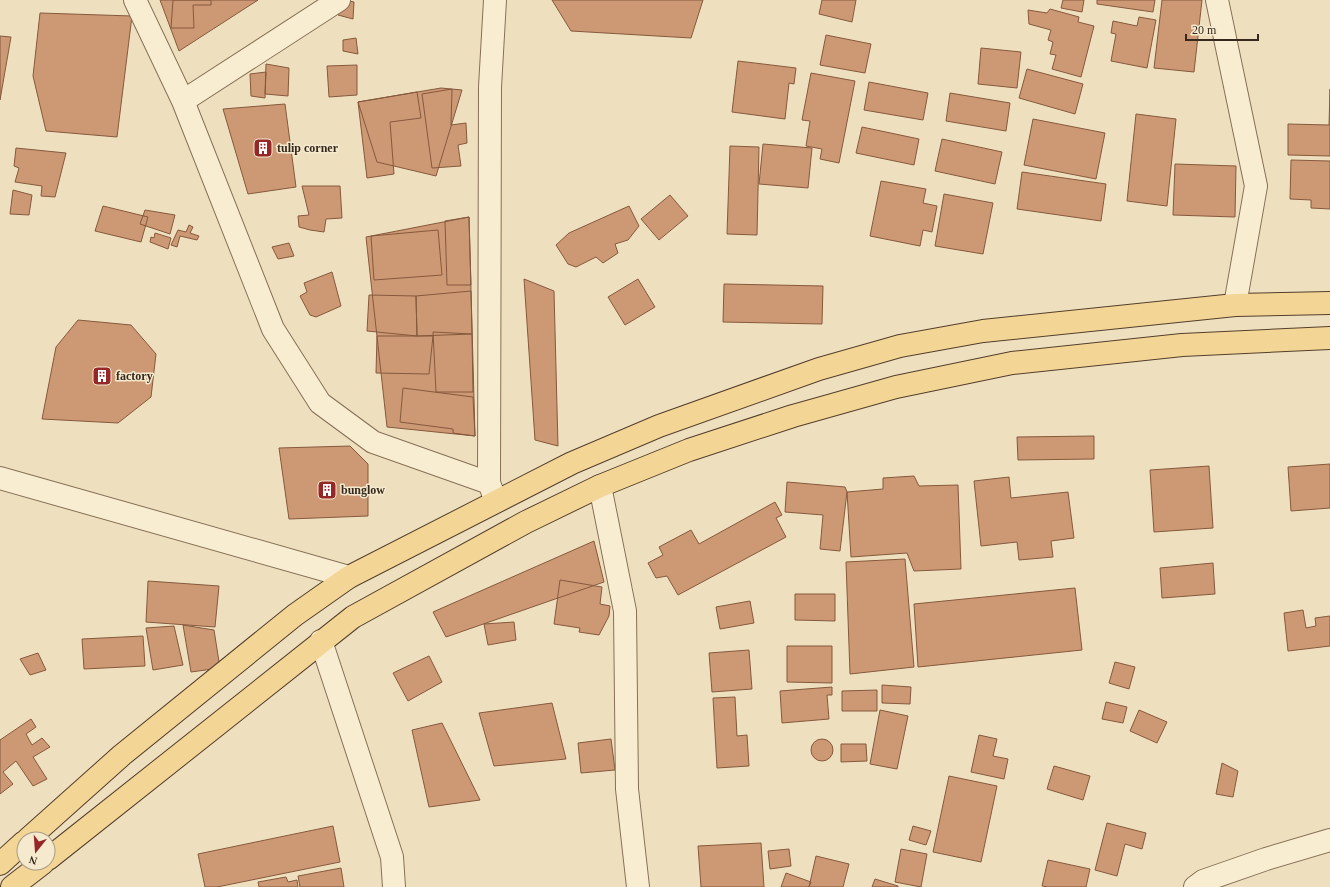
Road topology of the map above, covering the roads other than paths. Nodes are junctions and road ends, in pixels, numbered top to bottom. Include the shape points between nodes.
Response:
1 (135, 0) edge
2 (339, 0) edge
3 (495, 0) edge
4 (1217, 0) edge
5 (183, 101) junction
6 (1330, 304) edge
7 (1235, 305) junction
8 (1330, 338) edge
9 (0, 478) edge
10 (600, 486) junction
11 (493, 492) junction
12 (349, 577) junction
13 (322, 641) junction
14 (37, 831) edge
15 (1330, 840) edge
16 (16, 849) edge
17 (56, 853) edge
18 (0, 864) edge
19 (32, 871) edge
20 (12, 887) edge
21 (394, 887) edge
22 (638, 887) edge
23 (1195, 887) edge

1 - 5 street
2 - 5 street
3 - 11 street via 490,87
4 - 7 street via 1256,186
5 - 11 street via 273,329 320,403 373,442
6 - 7 main road
7 - 11 main road via 983,331 900,346 819,369 659,426
8 - 10 main road via 1182,345 1012,363 896,388 793,416 689,450
9 - 12 street
10 - 13 main road via 526,522 353,617
10 - 22 street via 625,611 627,789
11 - 12 main road
12 - 14 main road via 295,615 122,755
13 - 17 main road
13 - 21 street via 392,857
15 - 23 street via 1210,878
16 - 18 main road
19 - 20 main road

